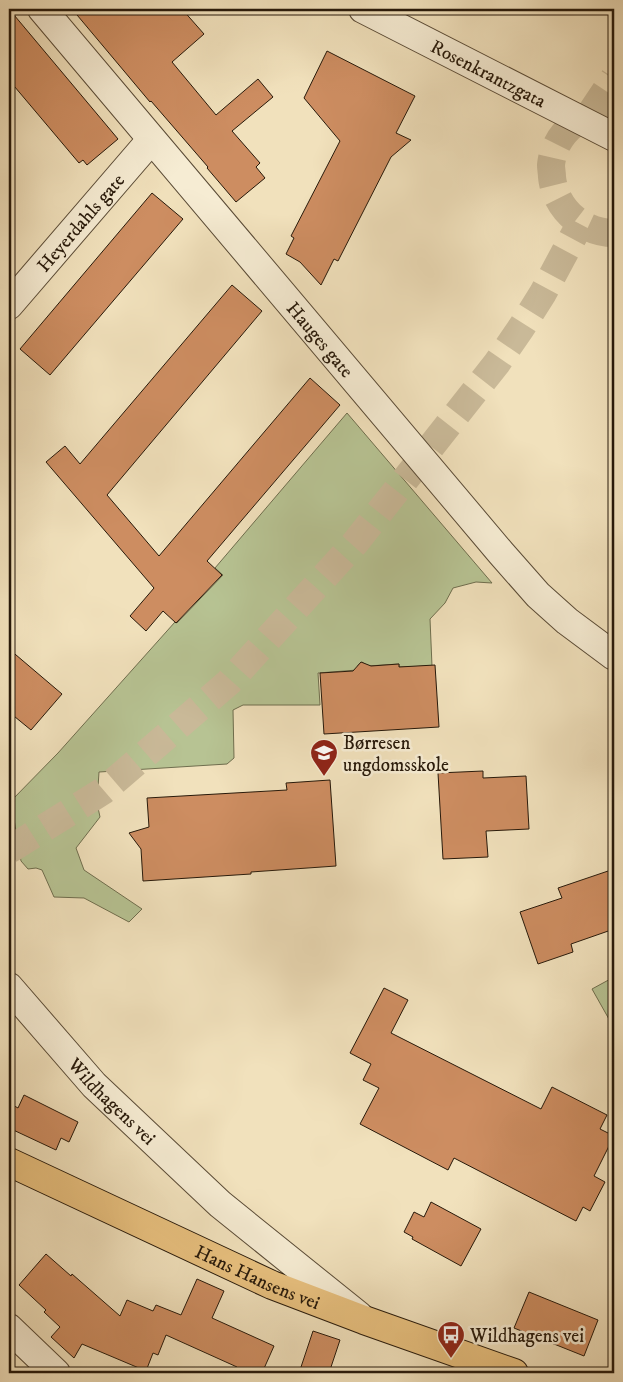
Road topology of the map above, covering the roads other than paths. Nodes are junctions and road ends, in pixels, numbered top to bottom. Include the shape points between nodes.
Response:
1 (42, 9) edge
2 (363, 9) edge
3 (614, 137) edge
4 (151, 140) junction
5 (9, 305) edge
6 (614, 656) edge
7 (9, 987) edge
8 (9, 1162) edge
9 (364, 1320) junction
10 (9, 1328) edge
11 (48, 1371) edge
12 (514, 1373) edge

1 - 4 street, Hauges gate
2 - 3 street, Rosenkrantzgata
4 - 5 street, Heyerdahls gate
4 - 6 street, Hauges gate via 538,595
7 - 9 street, Wildhagens vei via 94,1085 220,1204
8 - 9 main road, Hans Hansens vei via 272,1285
9 - 12 main road, Hans Hansens vei
10 - 11 street

